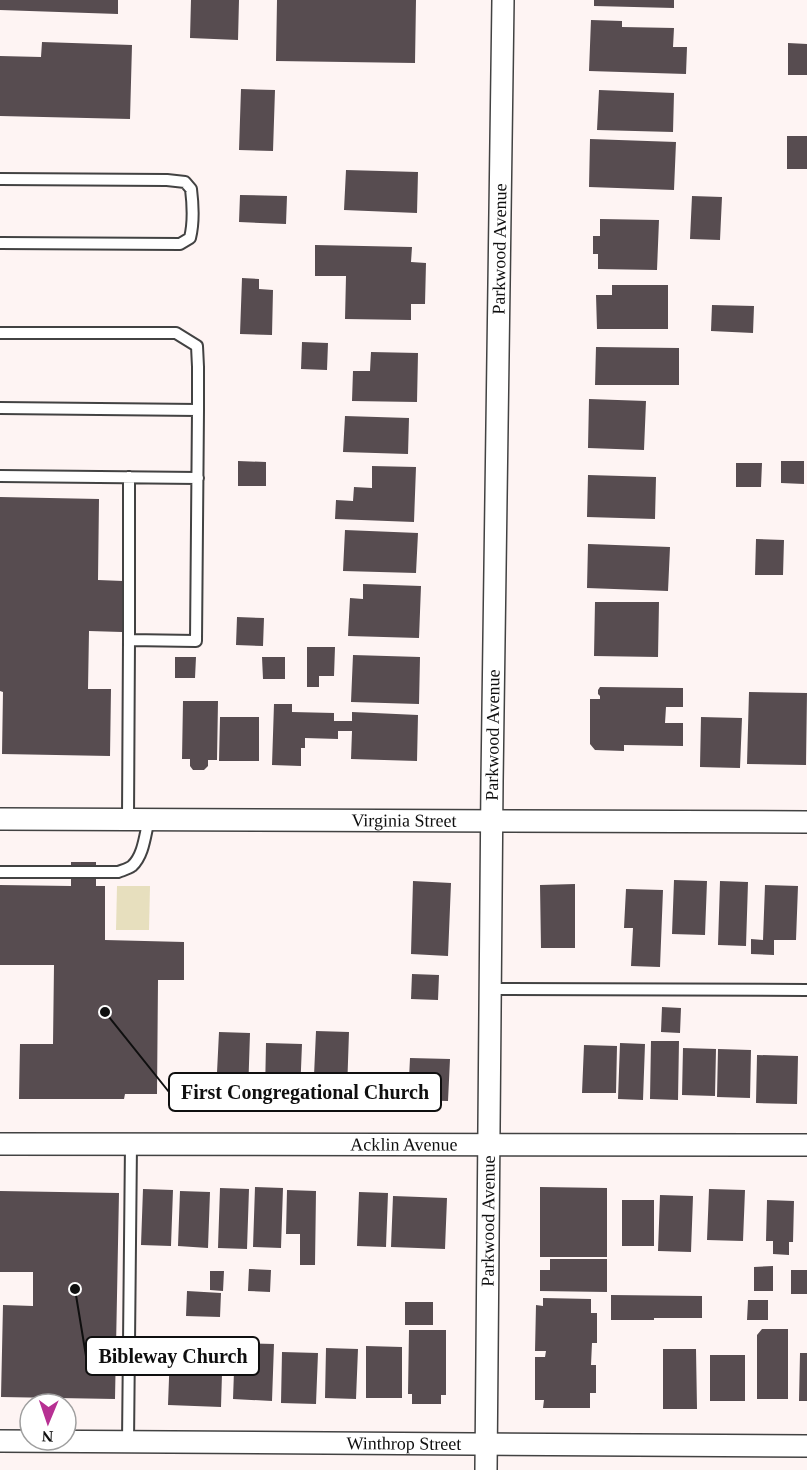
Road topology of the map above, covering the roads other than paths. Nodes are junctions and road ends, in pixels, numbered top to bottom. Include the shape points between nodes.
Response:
1 (503, 0) edge
2 (0, 179) edge
3 (0, 243) edge
4 (0, 333) edge
5 (0, 408) edge
6 (198, 410) junction
7 (0, 476) edge
8 (129, 477) junction
9 (198, 478) junction
10 (129, 640) junction
11 (0, 819) edge
12 (138, 819) junction
13 (492, 821) junction
14 (807, 822) edge
15 (0, 872) edge
16 (491, 989) junction
17 (807, 990) edge
18 (0, 1144) edge
19 (131, 1144) junction
20 (489, 1144) junction
21 (807, 1145) edge
22 (0, 1441) edge
23 (128, 1442) junction
24 (486, 1444) junction
25 (807, 1446) edge
26 (486, 1470) edge

1 - 13 street, Parkwood Avenue
2 - 3 lane via 185,182 191,189 193,204 190,238 180,244
4 - 6 lane via 176,333 197,346
5 - 6 lane
6 - 9 lane
7 - 8 lane
8 - 9 lane
8 - 10 lane
9 - 10 lane via 196,641
10 - 12 lane
11 - 12 street, Virginia Street
12 - 13 street, Virginia Street
12 - 15 lane via 142,848 129,868 118,872
13 - 14 street, Virginia Street
13 - 16 street, Parkwood Avenue
16 - 17 lane
16 - 20 street, Parkwood Avenue
18 - 19 street, Acklin Avenue
19 - 20 street, Acklin Avenue
19 - 23 lane
20 - 21 street, Acklin Avenue
20 - 24 street, Parkwood Avenue
22 - 23 street, Winthrop Street
23 - 24 street, Winthrop Street
24 - 25 street, Winthrop Street
24 - 26 street, Parkwood Avenue

